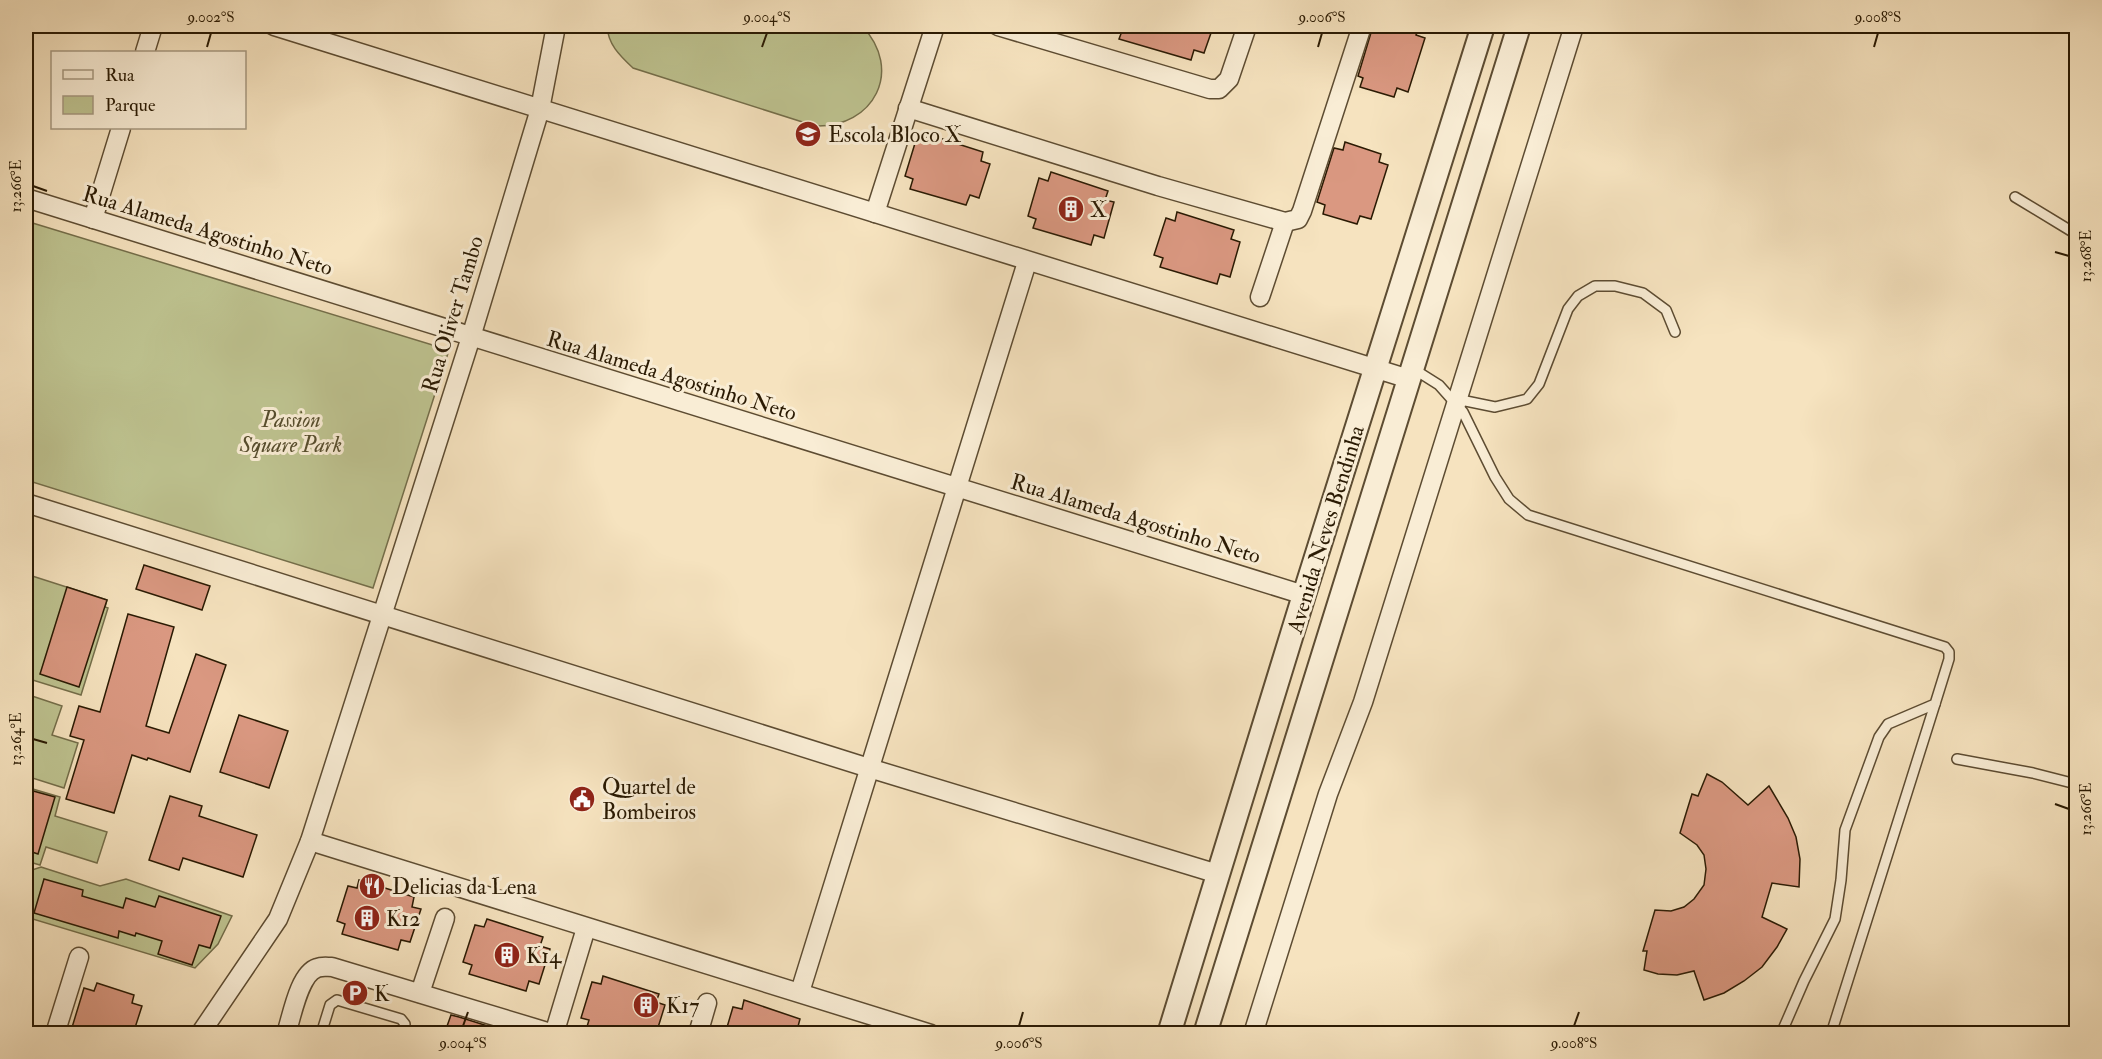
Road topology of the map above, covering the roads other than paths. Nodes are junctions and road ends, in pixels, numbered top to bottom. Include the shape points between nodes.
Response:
1 (153, 26) edge
2 (274, 26) edge
3 (556, 26) edge
4 (935, 26) edge
5 (998, 26) edge
6 (1247, 26) edge
7 (1362, 26) edge
8 (1483, 26) edge
9 (1519, 26) edge
10 (1574, 26) edge
11 (145, 51) edge
12 (908, 108) junction
13 (540, 109) junction
14 (121, 129) edge
15 (26, 198) edge
16 (2015, 198) dead end
17 (875, 213) junction
18 (93, 219) junction
19 (1285, 222) junction
20 (2076, 234) edge
21 (1027, 262) junction
22 (1260, 297) dead end
23 (1675, 332) dead end
24 (471, 337) junction
25 (1376, 369) junction
26 (1411, 374) junction
27 (1456, 401) junction
28 (957, 489) junction
29 (26, 503) edge
30 (1304, 595) junction
31 (382, 614) junction
32 (1935, 704) junction
33 (1957, 759) dead end
34 (869, 768) junction
35 (2076, 784) edge
36 (310, 841) junction
37 (1218, 874) junction
38 (445, 918) dead end
39 (586, 928) junction
40 (79, 957) dead end
41 (800, 992) junction
42 (420, 993) junction
43 (707, 1003) dead end
44 (55, 1034) edge
45 (200, 1034) edge
46 (286, 1034) edge
47 (321, 1034) edge
48 (404, 1034) edge
49 (554, 1034) edge
50 (698, 1034) edge
51 (931, 1034) edge
52 (1169, 1034) edge
53 (1205, 1034) edge
54 (1253, 1034) edge
55 (1781, 1034) edge
56 (1831, 1034) edge

1 - 11 street
2 - 13 street
3 - 13 street, Rua Oliver Tambo
4 - 12 street
5 - 6 street via 1219,89 1229,80
7 - 19 street via 1302,212 1298,219
8 - 25 street, Avenida Neves Bendinha
9 - 26 street, Avenida Neves Bendinha
10 - 27 street
12 - 17 street
12 - 19 street
13 - 17 street
13 - 24 street, Rua Oliver Tambo
14 - 18 street
15 - 18 street, Rua Alameda Agostinho Neto
16 - 20 lane
17 - 21 street
18 - 24 street, Rua Alameda Agostinho Neto
19 - 22 street
21 - 25 street
21 - 28 street
23 - 27 lane via 1666,309 1644,293 1595,285 1578,296 1568,309 1539,384 1527,399 1495,407
24 - 28 street, Rua Alameda Agostinho Neto
24 - 31 street, Rua Oliver Tambo
25 - 26 street
25 - 30 street, Avenida Neves Bendinha
26 - 27 lane via 1439,385
26 - 53 street, Avenida Neves Bendinha
27 - 32 lane via 1509,500 1528,514 1945,647 1949,659
27 - 54 street via 1363,702 1328,795
28 - 30 street, Rua Alameda Agostinho Neto
28 - 34 street
29 - 31 street
30 - 37 street, Avenida Neves Bendinha
31 - 34 street
31 - 36 street, Rua Oliver Tambo
32 - 55 lane via 1888,724 1879,737 1845,830 1835,919
32 - 56 lane
33 - 35 lane
34 - 37 street
34 - 41 street
36 - 39 street
36 - 45 street, Rua Oliver Tambo via 278,919
37 - 52 street, Avenida Neves Bendinha
38 - 42 street
39 - 41 street
39 - 49 street
40 - 44 street
41 - 51 street
42 - 46 street via 332,967 318,967 302,983
42 - 49 street
43 - 50 street
47 - 48 lane via 330,1005 337,1000 401,1019

